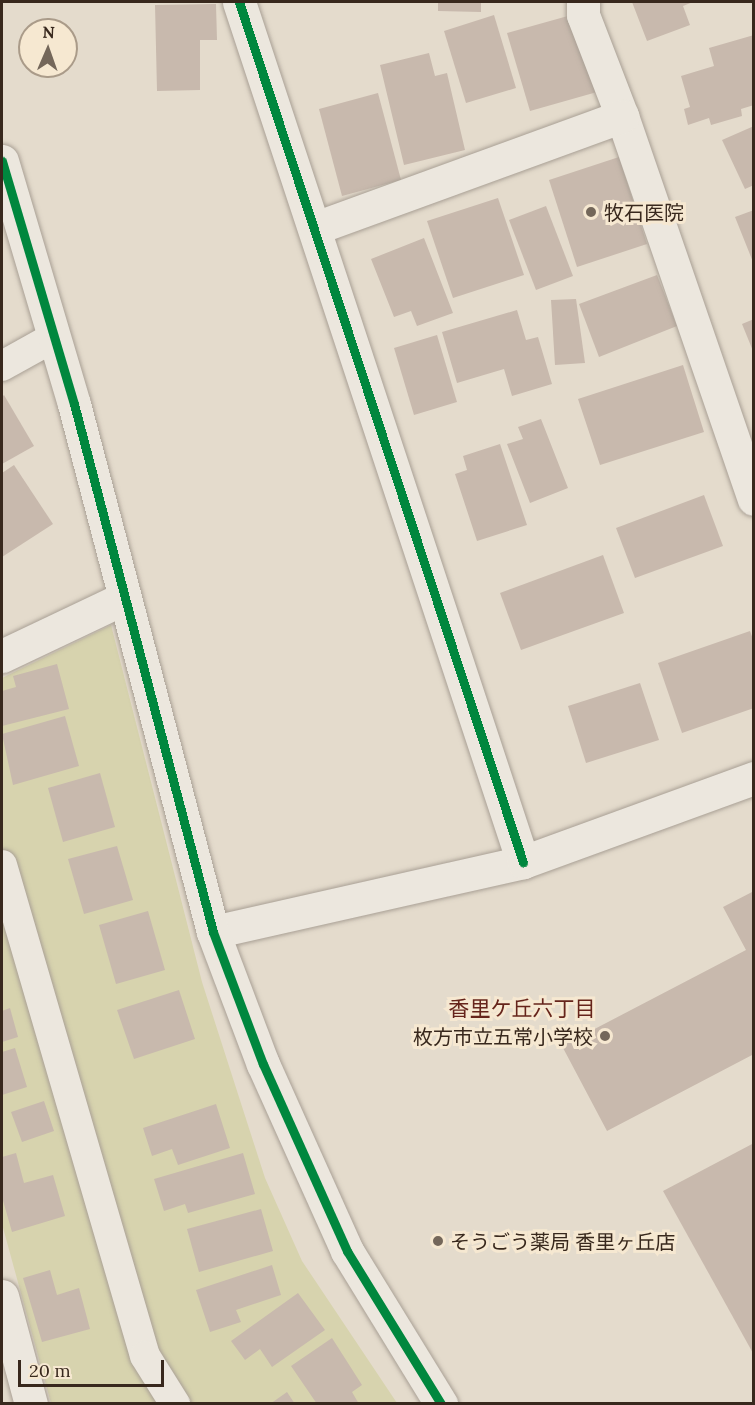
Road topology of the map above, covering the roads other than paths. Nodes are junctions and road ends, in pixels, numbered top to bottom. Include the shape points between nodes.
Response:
1 (239, 2) edge
2 (583, 2) edge
3 (622, 116) junction
4 (2, 161) edge
5 (315, 228) junction
6 (54, 337) junction
7 (2, 366) edge
8 (753, 499) edge
9 (124, 598) junction
10 (2, 656) edge
11 (753, 778) edge
12 (523, 862) junction
13 (2, 865) edge
14 (213, 932) junction
15 (2, 1296) edge
16 (31, 1404) edge
17 (176, 1404) edge
18 (441, 1404) edge

1 - 5 street
2 - 3 street via 583,15
3 - 5 street
3 - 8 street
4 - 6 street
5 - 12 street
6 - 7 lane
6 - 9 street
9 - 10 street
9 - 14 street
11 - 12 street
12 - 14 street
13 - 17 lane via 145,1356
14 - 18 street via 263,1064 347,1251
15 - 16 street

